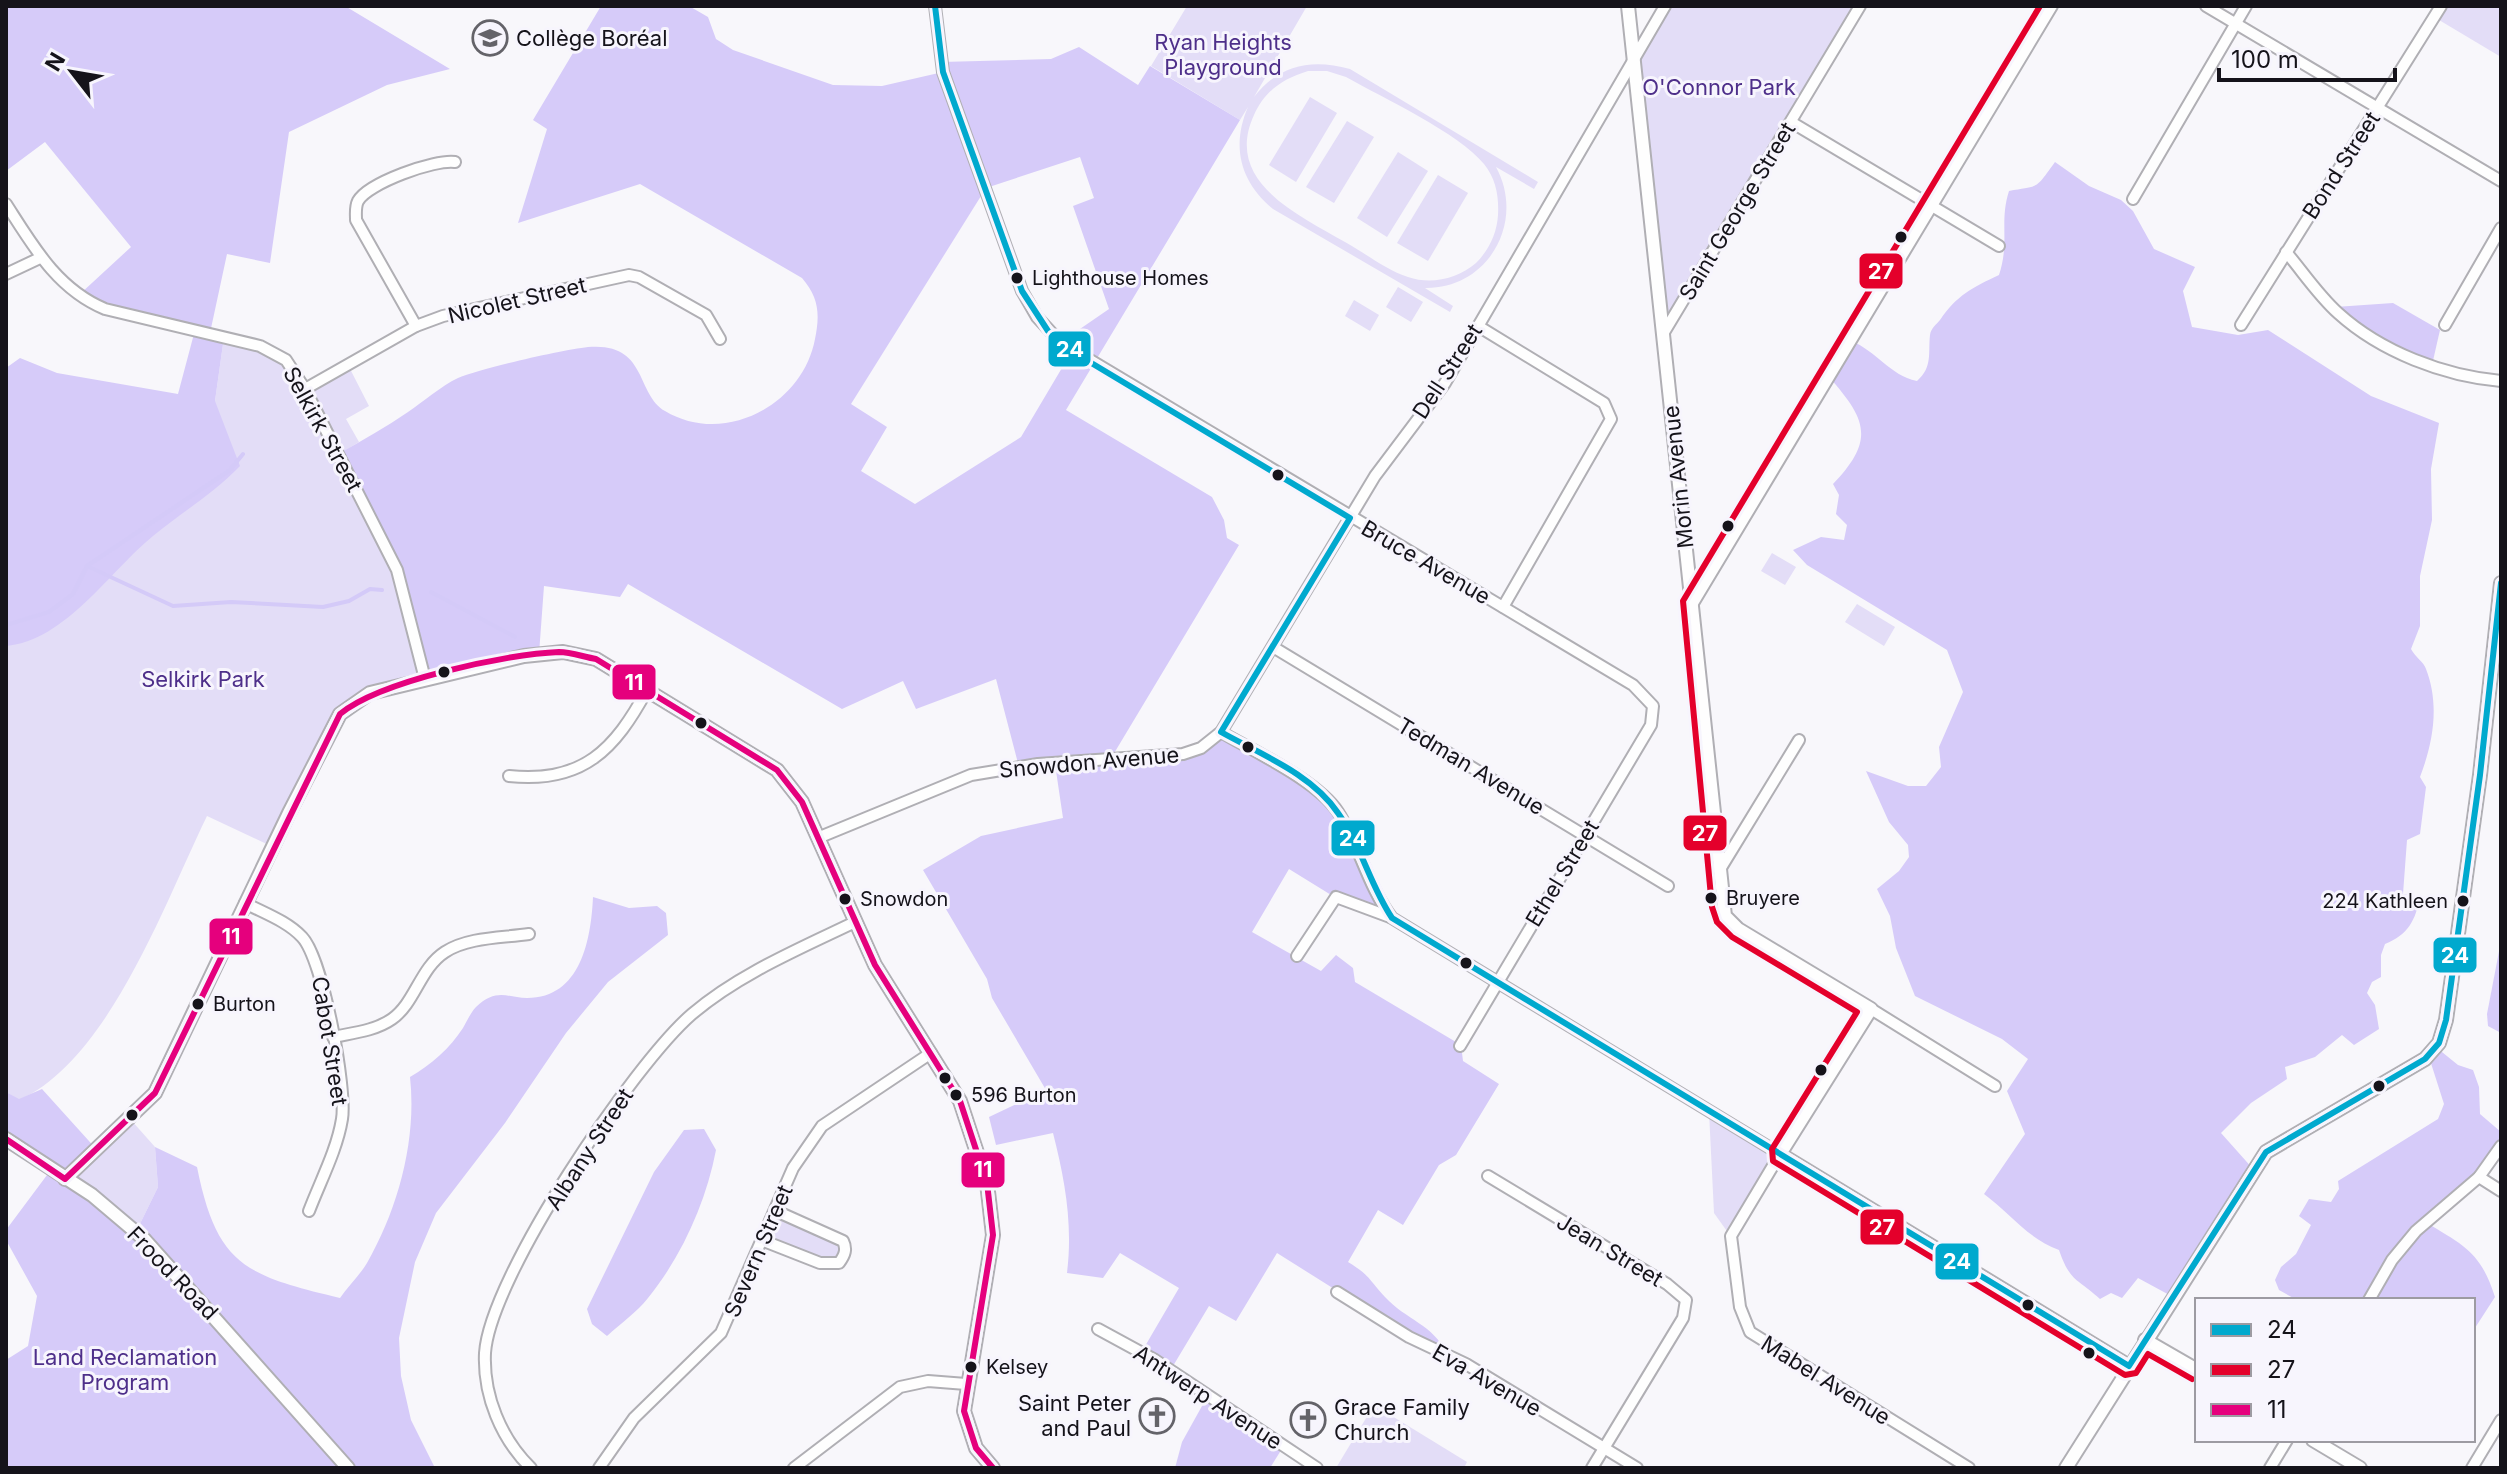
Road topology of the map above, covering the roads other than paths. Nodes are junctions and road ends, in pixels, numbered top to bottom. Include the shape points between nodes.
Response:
1 (935, 6) edge
2 (1628, 6) edge
3 (1665, 6) edge
4 (1860, 6) edge
5 (2052, 6) edge
6 (2206, 6) edge
7 (2246, 6) edge
8 (2441, 6) edge
9 (2235, 24) junction
10 (1634, 58) junction
11 (2377, 109) junction
12 (1791, 122) junction
13 (455, 162) dead end
14 (2501, 181) edge
15 (2133, 199) dead end
16 (6, 204) edge
17 (1932, 205) junction
18 (2501, 228) edge
19 (1999, 246) dead end
20 (2286, 252) junction
21 (40, 258) junction
22 (6, 274) edge
23 (2241, 325) dead end
24 (2445, 325) dead end
25 (416, 326) junction
26 (1478, 326) junction
27 (1663, 334) junction
28 (720, 339) dead end
29 (2501, 381) edge
30 (305, 389) junction
31 (1350, 518) junction
32 (2501, 583) edge
33 (1692, 605) junction
34 (1503, 607) junction
35 (1273, 647) junction
36 (425, 679) junction
37 (647, 690) junction
38 (1649, 698) joint
39 (1221, 732) junction
40 (1799, 740) dead end
41 (509, 776) dead end
42 (1585, 835) junction
43 (820, 837) junction
44 (1719, 871) junction
45 (1668, 886) dead end
46 (245, 903) junction
47 (1392, 918) junction
48 (855, 922) junction
49 (529, 934) dead end
50 (1297, 956) dead end
51 (1496, 981) junction
52 (1871, 1009) junction
53 (333, 1037) junction
54 (1460, 1046) dead end
55 (931, 1053) junction
56 (1995, 1086) dead end
57 (6, 1139) edge
58 (2501, 1146) edge
59 (1780, 1154) junction
60 (1488, 1176) dead end
61 (2479, 1177) junction
62 (65, 1179) junction
63 (2501, 1191) edge
64 (309, 1211) dead end
65 (776, 1211) junction
66 (764, 1241) junction
67 (1337, 1292) dead end
68 (2370, 1298) edge
69 (1098, 1329) dead end
70 (2145, 1340) junction
71 (2129, 1366) junction
72 (2195, 1369) edge
73 (966, 1384) junction
74 (2501, 1420) edge
75 (2286, 1442) edge
76 (2316, 1442) edge
77 (1604, 1448) junction
78 (348, 1468) edge
79 (531, 1468) edge
80 (599, 1468) edge
81 (794, 1468) edge
82 (993, 1468) edge
83 (1317, 1468) edge
84 (1592, 1468) edge
85 (1637, 1468) edge
86 (1969, 1468) edge
87 (2066, 1468) edge
88 (2270, 1468) edge
89 (2360, 1468) edge
90 (2472, 1468) edge

1 - 31 street, Bruce Avenue via 943,72 1022,291 1048,331 1073,352
2 - 10 street, Morin Avenue
3 - 10 street, Dell Street
4 - 12 street, Saint George Street
5 - 17 street
6 - 9 street
7 - 9 street
8 - 11 street, Bond Street
9 - 11 street
9 - 15 street
10 - 26 street, Dell Street
10 - 27 street, Morin Avenue
11 - 14 street
11 - 20 street, Bond Street
12 - 17 street
12 - 27 street, Saint George Street
13 - 25 street via 424,165 364,194 357,203 356,220
16 - 21 street, Selkirk Street
17 - 19 street
17 - 33 street
18 - 24 street
20 - 23 street, Bond Street
20 - 29 street via 2354,325 2435,368
21 - 22 street
21 - 30 street, Selkirk Street via 72,290 105,309 270,349 286,360
25 - 28 street, Nicolet Street via 629,275 706,315
25 - 30 street, Nicolet Street
26 - 31 street, Dell Street via 1445,383 1388,457
26 - 34 street via 1608,408 1608,428
27 - 33 street, Morin Avenue
30 - 36 street, Selkirk Street via 397,570
31 - 34 street, Bruce Avenue
31 - 35 street, Dell Street
32 - 70 street via 2480,775 2439,1043 2425,1059 2266,1152
33 - 44 street, Morin Avenue
34 - 38 street, Bruce Avenue
35 - 39 street, Dell Street
35 - 42 street, Tedman Avenue
36 - 37 street via 563,652 596,659
36 - 46 street via 370,693 340,714
37 - 41 street via 601,756 537,777
37 - 43 street via 777,770
38 - 42 street, Ethel Street via 1651,725
39 - 43 street, Snowdon Avenue via 1183,754 1038,764 971,775
39 - 47 street via 1333,805
40 - 44 street
42 - 45 street, Tedman Avenue
42 - 51 street, Ethel Street
43 - 48 street
44 - 52 street, Morin Avenue via 1729,923
46 - 53 street, Cabot Street via 277,918 309,944
46 - 62 street via 155,1093
47 - 50 street via 1336,897
47 - 51 street
48 - 55 street via 881,975
48 - 79 street, Albany Street via 719,993 661,1044 614,1106 516,1265 495,1308 485,1366 499,1423
49 - 53 street via 447,950 429,966 395,1017
51 - 54 street, Ethel Street
51 - 59 street
52 - 56 street, Morin Avenue
52 - 59 street, Mabel Avenue
53 - 64 street, Cabot Street via 342,1118
55 - 65 street, Severn Street via 822,1126 800,1155
55 - 73 street via 966,1116 992,1210 993,1235
57 - 62 street, Frood Road
58 - 61 street
59 - 71 street
59 - 86 street, Mabel Avenue via 1731,1236 1740,1307 1750,1332
60 - 77 street, Jean Street via 1686,1300 1683,1318
61 - 63 street
61 - 68 street via 2416,1231
62 - 78 street, Frood Road via 144,1239
65 - 66 street, Severn Street
65 - 66 street via 843,1241 844,1257 827,1265
66 - 80 street, Severn Street via 721,1333 634,1418
67 - 77 street, Eva Avenue
69 - 83 street, Antwerp Avenue via 1155,1360
70 - 71 street
70 - 72 street
71 - 87 street
73 - 81 street via 928,1381 900,1387
73 - 82 street via 968,1431
74 - 90 street
75 - 88 street
76 - 89 street
77 - 84 street, Jean Street
77 - 85 street, Eva Avenue

